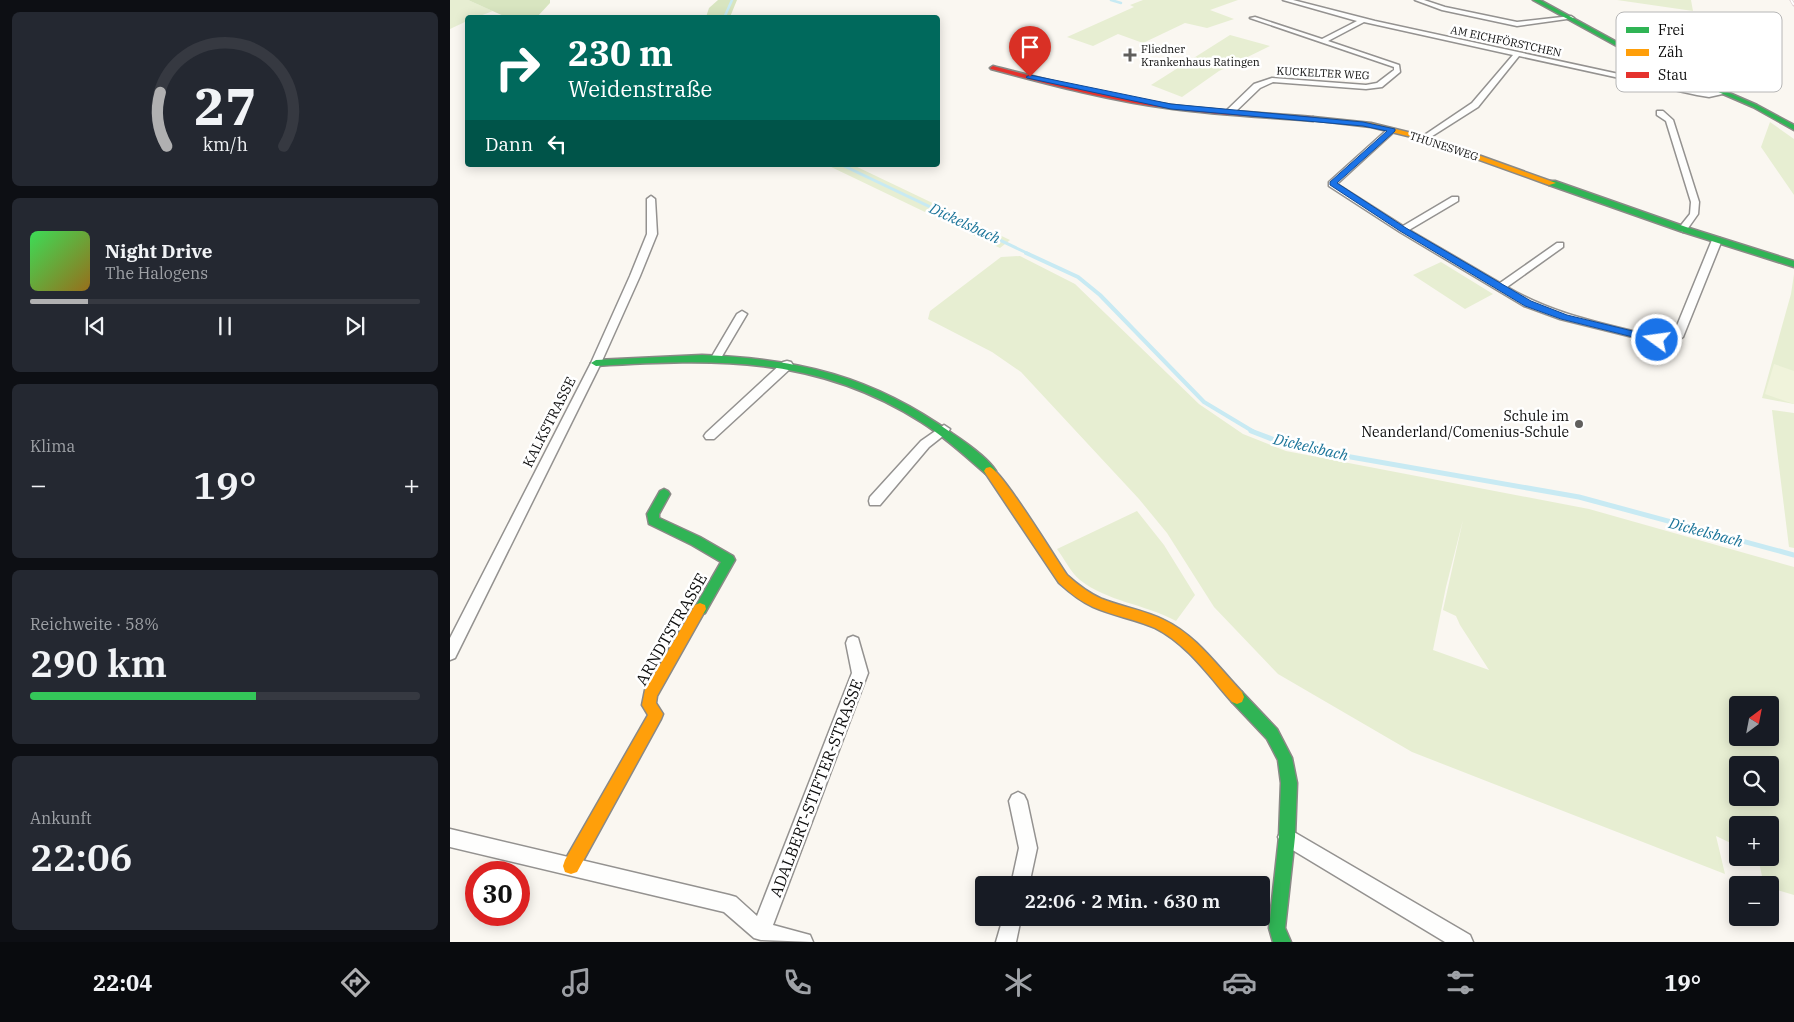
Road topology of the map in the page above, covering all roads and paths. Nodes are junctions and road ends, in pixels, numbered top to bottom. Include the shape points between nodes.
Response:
1 (1286, 0) edge
2 (1418, 0) edge
3 (1536, 0) edge
4 (1254, 18) dead end
5 (1571, 18) junction
6 (1363, 20) junction
7 (1323, 41) junction
8 (1616, 43) edge
9 (1517, 54) junction
10 (993, 68) dead end
11 (1616, 75) edge
12 (1692, 92) edge
13 (1723, 93) joint
14 (1230, 112) junction
15 (1660, 113) dead end
16 (1794, 128) edge
17 (1392, 130) junction
18 (1426, 138) junction
19 (651, 199) dead end
20 (1455, 199) dead end
21 (1684, 229) junction
22 (1403, 230) junction
23 (1717, 240) junction
24 (1560, 245) dead end
25 (1794, 264) edge
26 (1499, 288) junction
27 (742, 314) dead end
28 (716, 358) junction
29 (596, 363) junction
30 (787, 365) junction
31 (944, 429) junction
32 (710, 436) dead end
33 (664, 494) dead end
34 (875, 501) dead end
35 (853, 643) dead end
36 (450, 653) edge
37 (1018, 801) dead end
38 (1288, 837) junction
39 (450, 838) edge
40 (571, 866) junction
41 (1022, 876) edge
42 (1010, 926) edge
43 (761, 931) junction
44 (803, 942) edge
45 (1006, 942) edge
46 (1282, 942) edge
47 (1463, 942) edge

1 - 6 street, AM EICHFÖRSTCHEN
2 - 5 street via 1517,24
3 - 5 street
4 - 7 street, KUCKELTER WEG
5 - 8 street
6 - 7 street
6 - 9 street, AM EICHFÖRSTCHEN
7 - 14 street, KUCKELTER WEG via 1390,63 1397,66 1398,71 1374,87 1286,80 1264,82
9 - 11 street, AM EICHFÖRSTCHEN
9 - 18 street via 1475,105
10 - 14 street, THUNESWEG via 1157,104
12 - 13 street, AM EICHFÖRSTCHEN
13 - 16 street
14 - 17 street, THUNESWEG via 1363,124
15 - 21 street via 1669,120 1695,202 1694,214
17 - 18 street, THUNESWEG
17 - 22 street via 1332,184
18 - 21 street, THUNESWEG
19 - 29 street, KALKSTRASSE via 652,234
20 - 22 street
21 - 23 street, THUNESWEG
22 - 26 street
23 - 25 street, THUNESWEG
23 - 26 street via 1679,335 1669,341 1564,317 1528,304
24 - 26 street
27 - 28 street
28 - 29 street
28 - 30 street
29 - 36 street, KALKSTRASSE
30 - 31 street via 884,394
30 - 32 street
31 - 34 street via 925,444
31 - 38 street via 994,475 1062,579 1093,602 1159,624 1179,636 1272,734 1285,758 1289,783
33 - 40 street, ARNDTSTRASSE via 653,514 653,521 730,560 650,695 649,705 656,714
35 - 43 street, ADALBERT-STIFTER-STRASSE via 860,673
37 - 41 street via 1028,848
38 - 46 street via 1277,928
38 - 47 street
39 - 40 street
40 - 43 street via 729,904
42 - 45 street
43 - 44 street

